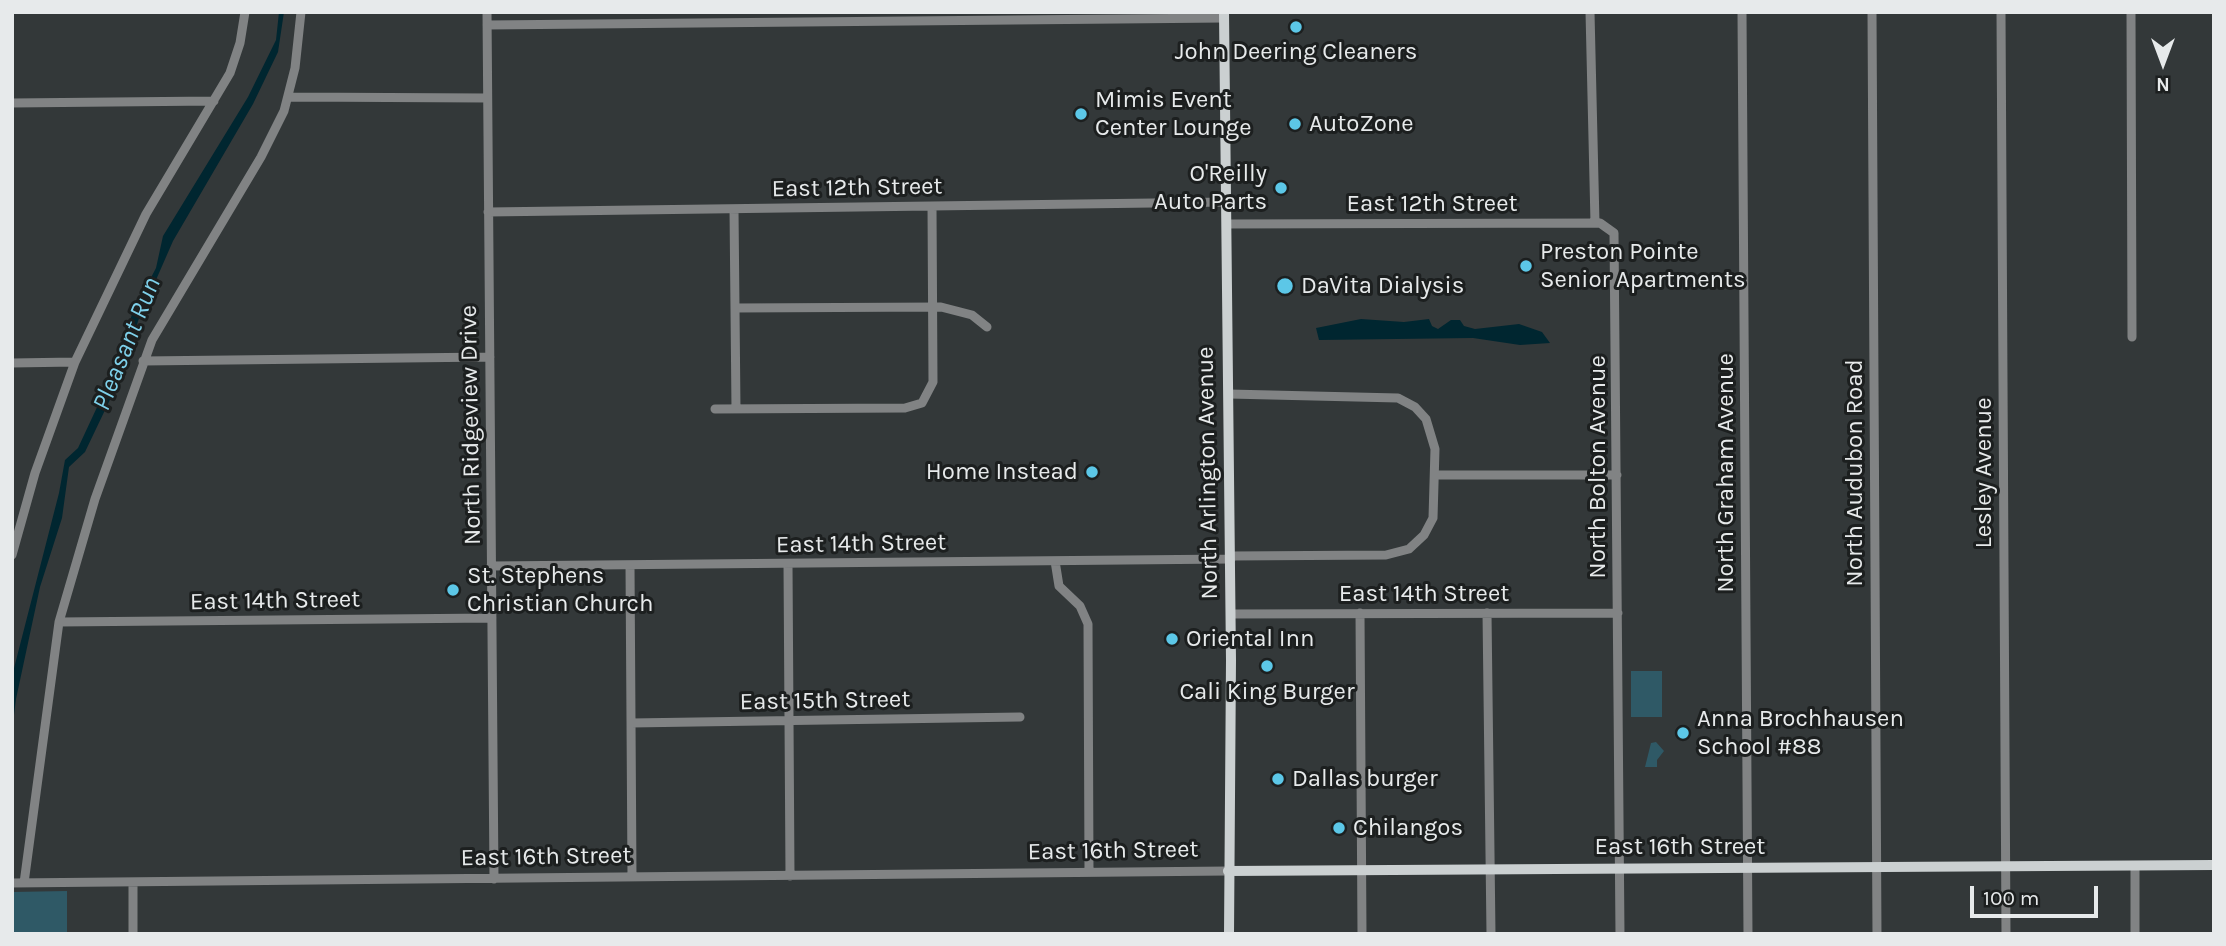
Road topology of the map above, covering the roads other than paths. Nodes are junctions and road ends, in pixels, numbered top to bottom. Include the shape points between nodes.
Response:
1 (245, 12) edge
2 (301, 12) edge
3 (486, 12) edge
4 (1590, 12) edge
5 (1742, 12) edge
6 (1872, 12) edge
7 (2001, 12) edge
8 (2131, 12) edge
9 (1224, 15) edge
10 (800, 17) edge
11 (487, 25) junction
12 (289, 97) junction
13 (487, 98) junction
14 (214, 101) junction
15 (12, 103) edge
16 (1227, 202) junction
17 (932, 206) junction
18 (734, 209) junction
19 (488, 212) junction
20 (1595, 223) junction
21 (1227, 224) junction
22 (932, 306) junction
23 (735, 308) junction
24 (987, 327) dead end
25 (2132, 337) dead end
26 (489, 357) junction
27 (143, 361) junction
28 (75, 362) junction
29 (12, 363) edge
30 (1229, 394) junction
31 (715, 409) dead end
32 (736, 409) junction
33 (1435, 475) junction
34 (1618, 475) junction
35 (12, 555) edge
36 (1231, 557) junction
37 (1055, 561) junction
38 (788, 564) junction
39 (630, 565) junction
40 (491, 566) junction
41 (1360, 613) junction
42 (1487, 613) junction
43 (1618, 613) junction
44 (1231, 614) junction
45 (492, 618) junction
46 (58, 622) junction
47 (1020, 717) dead end
48 (789, 721) junction
49 (631, 723) junction
50 (2214, 865) edge
51 (2134, 866) junction
52 (1876, 867) junction
53 (2006, 867) junction
54 (1748, 868) junction
55 (1619, 869) junction
56 (1362, 870) junction
57 (1490, 870) junction
58 (1228, 871) junction
59 (1089, 872) junction
60 (790, 876) junction
61 (632, 877) junction
62 (494, 879) junction
63 (12, 883) edge
64 (24, 883) junction
65 (133, 883) junction
66 (133, 934) edge
67 (1229, 934) edge
68 (1362, 934) edge
69 (1490, 934) edge
70 (1620, 934) edge
71 (1748, 934) edge
72 (1877, 934) edge
73 (2006, 934) edge
74 (2135, 934) edge

1 - 14 street via 237,55
2 - 12 street
3 - 11 street, North Ridgeview Drive
4 - 20 street
5 - 54 street, North Graham Avenue
6 - 52 street, North Audubon Road
7 - 53 street, Lesley Avenue
8 - 25 street
9 - 10 street
9 - 16 main road, North Arlington Avenue
10 - 11 street
11 - 13 street, North Ridgeview Drive
12 - 13 street
12 - 27 street via 261,157
13 - 19 street, North Ridgeview Drive
14 - 15 street
14 - 28 street via 135,235
16 - 17 street, East 12th Street
16 - 21 main road, North Arlington Avenue
17 - 18 street, East 12th Street
17 - 22 street
18 - 19 street, East 12th Street
18 - 23 street
19 - 26 street, North Ridgeview Drive
20 - 21 street, East 12th Street
20 - 34 street, North Bolton Avenue via 1611,228 1616,240
21 - 30 main road, North Arlington Avenue
22 - 23 street
22 - 24 street via 972,315
22 - 32 street via 933,382 922,402 905,408
23 - 32 street
26 - 27 street
26 - 40 street, North Ridgeview Drive
27 - 46 street
28 - 29 street
28 - 35 street via 35,473
30 - 33 street, East 14th Street via 1402,399 1430,426
30 - 36 main road, North Arlington Avenue
31 - 32 street
33 - 34 street
33 - 36 street, East 14th Street via 1431,522 1421,538 1405,550 1386,555
34 - 43 street, North Bolton Avenue
36 - 37 street, East 14th Street
36 - 44 main road, North Arlington Avenue
37 - 38 street, East 14th Street
37 - 59 street via 1059,586 1080,606 1088,624
38 - 39 street, East 14th Street
38 - 48 street
39 - 40 street, East 14th Street
39 - 49 street
40 - 45 street, North Ridgeview Drive
41 - 42 street, East 14th Street
41 - 44 street, East 14th Street
41 - 56 street
42 - 43 street, East 14th Street
42 - 57 street
43 - 55 street, North Bolton Avenue
44 - 58 main road, North Arlington Avenue
45 - 46 street, East 14th Street
45 - 62 street, North Ridgeview Drive
46 - 64 street
47 - 48 street, East 15th Street
48 - 49 street, East 15th Street
48 - 60 street
49 - 61 street
50 - 51 main road, East 16th Street
51 - 53 main road, East 16th Street
51 - 74 street
52 - 53 main road, East 16th Street
52 - 54 main road, East 16th Street
52 - 72 street, North Audubon Road
53 - 73 street, Lesley Avenue
54 - 55 main road, East 16th Street
54 - 71 street, North Graham Avenue
55 - 57 main road, East 16th Street
55 - 70 street, North Bolton Avenue
56 - 57 main road, East 16th Street
56 - 58 main road, East 16th Street
56 - 68 street
57 - 69 street
58 - 59 street, East 16th Street
58 - 67 main road, North Arlington Avenue
59 - 60 street, East 16th Street
60 - 61 street, East 16th Street
61 - 62 street, East 16th Street
62 - 65 street, East 16th Street
63 - 64 street, East 16th Street
64 - 65 street, East 16th Street
65 - 66 street

